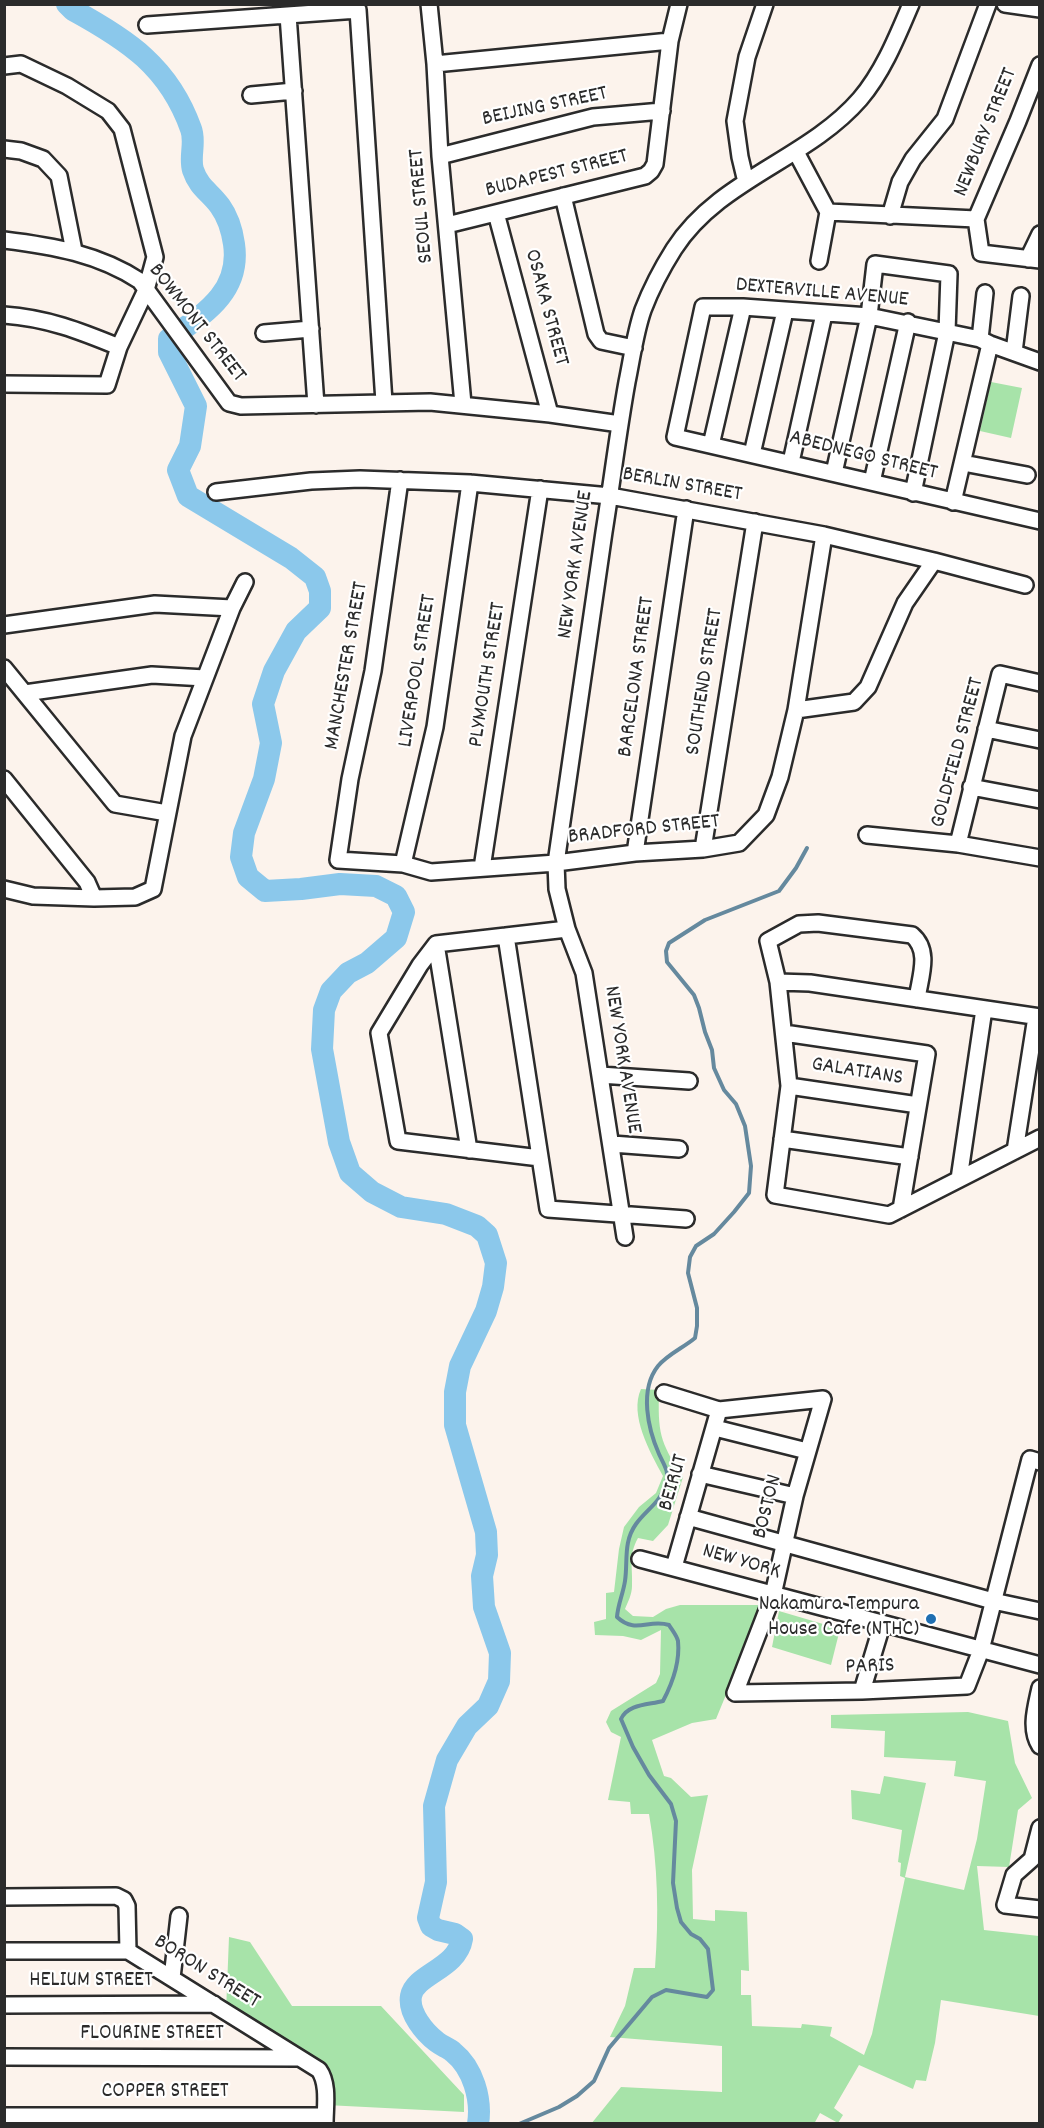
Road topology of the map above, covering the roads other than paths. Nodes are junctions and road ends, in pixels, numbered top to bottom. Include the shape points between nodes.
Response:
1 (429, 4) edge
2 (679, 4) edge
3 (765, 4) edge
4 (911, 4) edge
5 (988, 4) edge
6 (1005, 4) edge
7 (1040, 9) edge
8 (288, 15) junction
9 (147, 25) dead end
10 (670, 41) junction
11 (435, 64) junction
12 (1040, 65) edge
13 (4, 66) edge
14 (294, 91) junction
15 (251, 95) dead end
16 (662, 111) junction
17 (4, 149) edge
18 (796, 152) junction
19 (440, 156) junction
20 (746, 182) junction
21 (562, 196) junction
22 (828, 212) junction
23 (496, 213) junction
24 (890, 216) junction
25 (976, 219) junction
26 (447, 225) junction
27 (1040, 234) edge
28 (4, 240) edge
29 (74, 251) junction
30 (1034, 260) edge
31 (819, 261) dead end
32 (146, 290) junction
33 (985, 293) dead end
34 (1021, 296) dead end
35 (743, 308) junction
36 (785, 311) junction
37 (824, 314) junction
38 (4, 315) edge
39 (869, 316) junction
40 (908, 322) junction
41 (311, 329) junction
42 (947, 332) junction
43 (264, 333) dead end
44 (985, 342) junction
45 (119, 347) junction
46 (634, 348) junction
47 (1014, 352) junction
48 (1040, 362) edge
49 (4, 384) edge
50 (384, 402) junction
51 (463, 404) junction
52 (316, 405) junction
53 (550, 414) junction
54 (620, 424) junction
55 (675, 437) joint
56 (711, 445) junction
57 (752, 454) junction
58 (791, 462) junction
59 (963, 463) junction
60 (834, 473) junction
61 (1027, 475) dead end
62 (400, 480) junction
63 (872, 482) junction
64 (470, 483) junction
65 (540, 489) junction
66 (216, 492) dead end
67 (913, 493) junction
68 (610, 496) junction
69 (953, 502) junction
70 (686, 509) junction
71 (1040, 521) edge
72 (755, 522) junction
73 (824, 535) junction
74 (934, 561) junction
75 (245, 582) dead end
76 (1025, 585) dead end
77 (232, 608) junction
78 (4, 625) edge
79 (4, 668) edge
80 (205, 678) junction
81 (1040, 683) edge
82 (25, 693) junction
83 (796, 710) junction
84 (986, 729) junction
85 (1040, 740) edge
86 (4, 779) edge
87 (972, 787) junction
88 (1040, 800) edge
89 (167, 813) junction
90 (867, 835) dead end
91 (958, 844) junction
92 (703, 849) junction
93 (635, 853) junction
94 (1040, 858) edge
95 (338, 860) joint
96 (556, 863) junction
97 (403, 864) junction
98 (482, 868) junction
99 (4, 889) edge
100 (93, 898) junction
101 (567, 929) junction
102 (506, 936) junction
103 (436, 944) junction
104 (778, 982) junction
105 (917, 999) junction
106 (984, 1009) junction
107 (1038, 1017) edge
108 (784, 1033) junction
109 (600, 1075) junction
110 (689, 1080) dead end
111 (789, 1086) junction
112 (918, 1105) junction
113 (1040, 1138) edge
114 (782, 1139) junction
115 (612, 1144) junction
116 (679, 1149) dead end
117 (469, 1150) junction
118 (1015, 1150) junction
119 (910, 1157) junction
120 (540, 1158) junction
121 (959, 1179) junction
122 (902, 1209) junction
123 (622, 1215) junction
124 (686, 1219) dead end
125 (625, 1237) dead end
126 (664, 1393) dead end
127 (719, 1410) junction
128 (714, 1428) junction
129 (807, 1451) junction
130 (1040, 1462) edge
131 (700, 1474) junction
132 (795, 1496) junction
133 (688, 1517) junction
134 (783, 1542) junction
135 (640, 1559) dead end
136 (674, 1568) junction
137 (772, 1595) junction
138 (993, 1600) junction
139 (1040, 1611) edge
140 (882, 1625) junction
141 (981, 1650) junction
142 (1040, 1665) edge
143 (1040, 1688) edge
144 (862, 1691) junction
145 (735, 1692) joint
146 (1037, 1719) edge
147 (1040, 1746) edge
148 (1040, 1828) edge
149 (1036, 1860) edge
150 (4, 1897) edge
151 (1040, 1909) edge
152 (179, 1916) dead end
153 (4, 1951) edge
154 (128, 1951) junction
155 (172, 1978) junction
156 (214, 2004) junction
157 (4, 2005) edge
158 (4, 2057) edge
159 (300, 2058) junction
160 (4, 2116) edge
161 (325, 2120) edge

1 - 11 street, SEOUL STREET
2 - 10 street, BUDAPEST STREET
3 - 20 street via 747,57 735,121
4 - 18 street, NEW YORK AVENUE via 880,70 860,99
5 - 24 street via 945,119 913,159 900,182
6 - 7 street
8 - 9 street
8 - 14 street
8 - 50 street via 358,10
10 - 11 street
10 - 16 street, BUDAPEST STREET
11 - 19 street, SEOUL STREET
12 - 25 street, NEWBURY STREET
13 - 32 street via 21,64 67,86 108,111 122,129 155,257
14 - 15 street
14 - 41 street
16 - 19 street, BEIJING STREET via 593,117
16 - 21 street, BUDAPEST STREET via 651,171 645,176
17 - 29 street via 43,159 59,176
18 - 20 street, NEW YORK AVENUE
18 - 22 street
19 - 26 street, SEOUL STREET
20 - 46 street, NEW YORK AVENUE via 717,201 675,248 643,310
21 - 23 street, BUDAPEST STREET
21 - 46 street via 596,334 601,341
22 - 24 street
22 - 31 street
23 - 26 street, BUDAPEST STREET
23 - 53 street, OSAKA STREET
24 - 25 street
25 - 30 street via 981,253
26 - 51 street, SEOUL STREET
27 - 30 street
28 - 29 street, BOWMONT STREET
29 - 32 street, BOWMONT STREET via 122,269
32 - 45 street
32 - 52 street, BOWMONT STREET via 229,403
33 - 44 street
34 - 47 street
35 - 36 street, DEXTERVILLE AVENUE
35 - 55 street, DEXTERVILLE AVENUE via 703,308
35 - 56 street
36 - 37 street, DEXTERVILLE AVENUE
36 - 57 street
37 - 39 street, DEXTERVILLE AVENUE
37 - 58 street
38 - 45 street via 72,327
39 - 40 street, DEXTERVILLE AVENUE
39 - 42 street via 875,264 949,274
39 - 60 street
40 - 42 street, DEXTERVILLE AVENUE
40 - 63 street
41 - 43 street
41 - 52 street
42 - 44 street, DEXTERVILLE AVENUE
42 - 67 street
44 - 47 street, DEXTERVILLE AVENUE
44 - 59 street
45 - 49 street via 107,385
46 - 54 street, NEW YORK AVENUE
47 - 48 street, DEXTERVILLE AVENUE
50 - 51 street, BOWMONT STREET
50 - 52 street, BOWMONT STREET
51 - 53 street, BOWMONT STREET
53 - 54 street, BOWMONT STREET
54 - 68 street, NEW YORK AVENUE
55 - 56 street, ABEDNEGO STREET
56 - 57 street, ABEDNEGO STREET
57 - 58 street, ABEDNEGO STREET
58 - 60 street, ABEDNEGO STREET
59 - 61 street
59 - 69 street
60 - 63 street, ABEDNEGO STREET
62 - 64 street, BERLIN STREET
62 - 66 street, BERLIN STREET via 312,481
62 - 95 street, MANCHESTER STREET via 373,671
63 - 67 street, ABEDNEGO STREET
64 - 65 street, BERLIN STREET
64 - 97 street, LIVERPOOL STREET via 435,727
65 - 68 street, BERLIN STREET
65 - 98 street, PLYMOUTH STREET
67 - 69 street, ABEDNEGO STREET
68 - 70 street, BERLIN STREET
68 - 96 street, NEW YORK AVENUE
69 - 71 street, ABEDNEGO STREET
70 - 72 street, BERLIN STREET
70 - 93 street, BARCELONA STREET
72 - 73 street, BERLIN STREET
72 - 92 street, SOUTHEND STREET
73 - 74 street, BERLIN STREET
73 - 83 street, BRADFORD STREET
74 - 76 street, BERLIN STREET
74 - 83 street via 904,603 861,695 854,702
75 - 77 street
77 - 78 street via 154,604
77 - 80 street
79 - 82 street
80 - 82 street via 152,675
80 - 89 street via 183,736
81 - 84 street, GOLDFIELD STREET via 1000,675
82 - 89 street via 115,804
83 - 92 street, BRADFORD STREET via 780,777 766,815 739,843
84 - 85 street
84 - 87 street, GOLDFIELD STREET
86 - 100 street via 87,882
87 - 88 street
87 - 91 street, GOLDFIELD STREET
89 - 100 street via 153,889 135,897
90 - 91 street
91 - 94 street
92 - 93 street, BRADFORD STREET
93 - 96 street, BRADFORD STREET
95 - 97 street, BRADFORD STREET
96 - 98 street, BRADFORD STREET
96 - 101 street, NEW YORK AVENUE via 556,889
97 - 98 street, BRADFORD STREET via 432,872
99 - 100 street via 33,896
101 - 102 street
101 - 109 street, NEW YORK AVENUE via 584,973
102 - 103 street
102 - 120 street
103 - 117 street
103 - 117 street via 379,1033 398,1141
104 - 105 street
104 - 105 street via 768,940 799,924 818,923 912,935 921,943 924,953
104 - 108 street
105 - 106 street
106 - 107 street
106 - 121 street
107 - 118 street
108 - 111 street
108 - 112 street via 927,1054
109 - 110 street
109 - 115 street, NEW YORK AVENUE
111 - 112 street, GALATIANS
111 - 114 street
112 - 119 street
113 - 118 street
114 - 119 street
114 - 122 street via 775,1195 889,1215
115 - 116 street
115 - 123 street, NEW YORK AVENUE
117 - 120 street
118 - 121 street
119 - 122 street
120 - 123 street via 548,1209
121 - 122 street
123 - 124 street
123 - 125 street, NEW YORK AVENUE
126 - 127 street
127 - 128 street, BEIRUT
127 - 129 street, BOSTON via 823,1399
128 - 129 street
128 - 131 street, BEIRUT
129 - 132 street, BOSTON
130 - 138 street via 1030,1459
131 - 132 street
131 - 133 street, BEIRUT
132 - 134 street, BOSTON
133 - 134 street
133 - 136 street, BEIRUT
134 - 137 street, BOSTON
134 - 138 street
135 - 136 street, NEW YORK
136 - 137 street, NEW YORK
137 - 140 street, NEW YORK
137 - 145 street, BOSTON
138 - 139 street
138 - 141 street
140 - 141 street, NEW YORK
140 - 144 street
141 - 142 street, NEW YORK
141 - 144 street, PARIS via 967,1686
143 - 146 street
144 - 145 street, PARIS
146 - 147 street via 1035,1739
148 - 149 street
149 - 151 street via 1014,1875 1005,1905
150 - 154 street via 116,1896 127,1906
152 - 155 street
153 - 154 street, BORON STREET
154 - 155 street, BORON STREET
155 - 156 street, BORON STREET
156 - 157 street, HELIUM STREET
156 - 159 street, BORON STREET
158 - 159 street, FLOURINE STREET
159 - 161 street, BORON STREET via 324,2076
160 - 161 street, COPPER STREET

